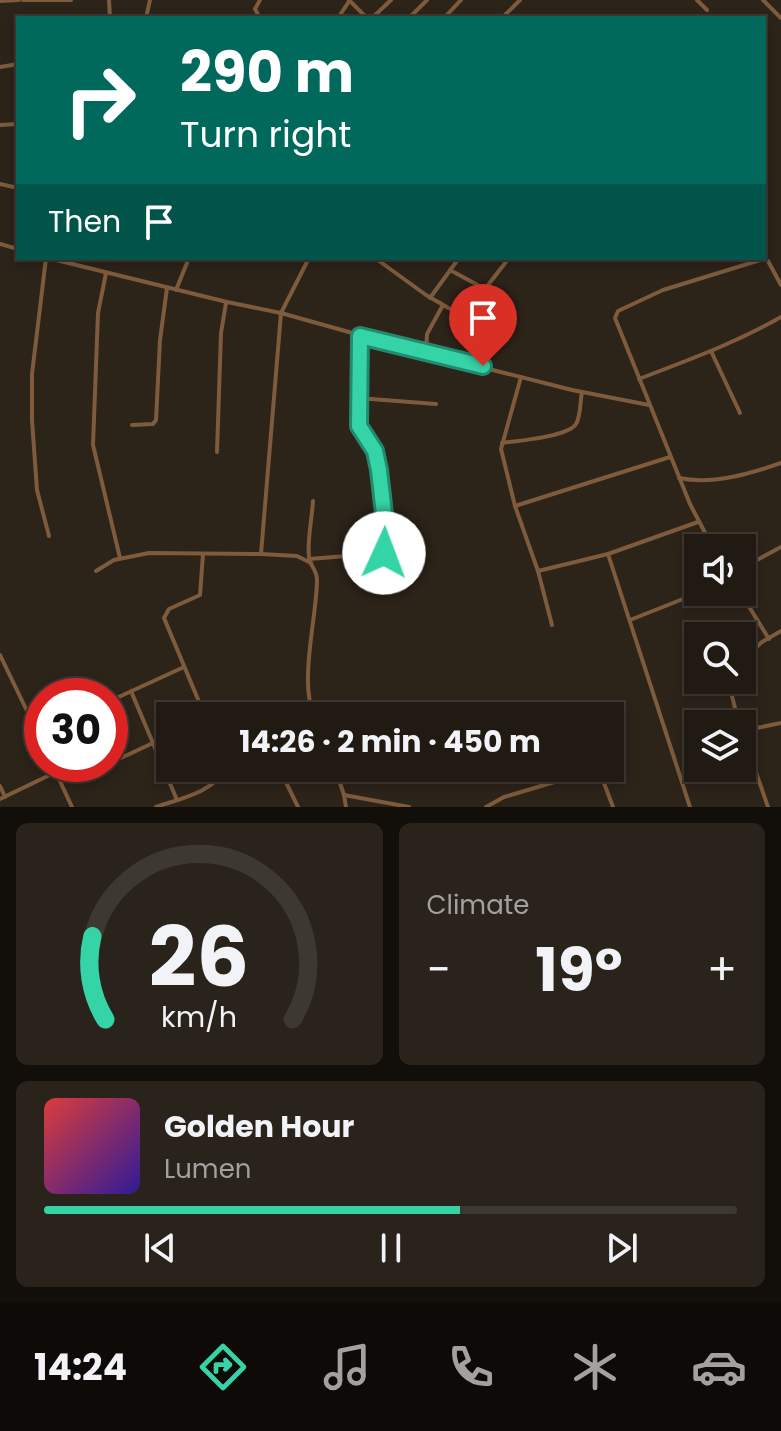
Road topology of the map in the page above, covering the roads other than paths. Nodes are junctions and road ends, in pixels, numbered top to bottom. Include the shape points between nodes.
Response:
1 (21, 0) edge
2 (71, 0) edge
3 (350, 0) edge
4 (391, 0) edge
5 (427, 0) edge
6 (461, 0) edge
7 (509, 0) edge
8 (520, 0) edge
9 (697, 0) edge
10 (763, 0) edge
11 (0, 1) edge
12 (514, 5) junction
13 (707, 10) dead end
14 (368, 16) edge
15 (372, 16) edge
16 (411, 16) edge
17 (446, 16) edge
18 (504, 16) edge
19 (781, 18) edge
20 (47, 260) edge
21 (55, 260) edge
22 (188, 260) edge
23 (308, 260) edge
24 (378, 260) edge
25 (387, 260) edge
26 (458, 260) edge
27 (507, 260) edge
28 (761, 260) edge
29 (766, 260) edge
30 (384, 264) junction
31 (450, 270) junction
32 (106, 273) junction
33 (781, 285) edge
34 (167, 288) junction
35 (485, 289) junction
36 (176, 290) junction
37 (430, 298) junction
38 (227, 302) junction
39 (443, 305) junction
40 (281, 313) junction
41 (781, 317) edge
42 (360, 336) junction
43 (711, 351) junction
44 (426, 353) junction
45 (521, 377) junction
46 (639, 379) junction
47 (582, 392) junction
48 (358, 398) junction
49 (436, 404) dead end
50 (649, 405) junction
51 (740, 413) dead end
52 (132, 425) dead end
53 (502, 443) junction
54 (217, 452) dead end
55 (670, 457) junction
56 (781, 463) edge
57 (679, 478) junction
58 (692, 481) junction
59 (683, 487) junction
60 (313, 501) dead end
61 (515, 506) junction
62 (698, 522) junction
63 (705, 534) edge
64 (49, 536) dead end
65 (262, 543) junction
66 (781, 547) edge
67 (203, 554) junction
68 (261, 554) junction
69 (608, 554) junction
70 (251, 555) junction
71 (120, 558) junction
72 (756, 560) edge
73 (310, 561) junction
74 (96, 571) dead end
75 (538, 571) junction
76 (684, 598) edge
77 (749, 606) edge
78 (630, 620) junction
79 (552, 625) dead end
80 (781, 631) edge
81 (769, 639) junction
82 (756, 649) edge
83 (0, 655) edge
84 (184, 667) junction
85 (131, 691) junction
86 (128, 692) edge
87 (199, 702) edge
88 (309, 702) edge
89 (24, 705) edge
90 (781, 723) edge
91 (756, 729) edge
92 (153, 743) junction
93 (128, 754) edge
94 (756, 772) edge
95 (36, 782) edge
96 (61, 782) edge
97 (214, 782) edge
98 (286, 782) edge
99 (340, 782) edge
100 (0, 786) edge
101 (344, 795) junction
102 (3, 798) edge
103 (177, 800) junction
104 (72, 807) edge
105 (156, 807) edge
106 (298, 807) edge
107 (346, 807) edge
108 (409, 807) edge
109 (486, 807) edge
110 (613, 807) edge
111 (690, 807) edge
112 (768, 807) edge

1 - 2 street
1 - 11 street
3 - 14 street
4 - 15 street
5 - 16 street
6 - 17 street
7 - 12 street
8 - 12 street
9 - 13 street
10 - 19 street
12 - 18 street
20 - 64 street via 32,374 32,420 37,490
21 - 32 street
22 - 36 street
23 - 40 street
24 - 30 street
25 - 30 street
26 - 31 street
27 - 35 street
28 - 46 street via 663,290 618,311 615,321
29 - 33 street
30 - 37 street
31 - 35 street
31 - 37 street
32 - 34 street
32 - 71 street via 98,313 93,445
34 - 36 street
34 - 52 street via 156,420
35 - 39 street via 462,313
36 - 38 street
37 - 39 street
38 - 40 street
38 - 54 street
39 - 44 street via 427,334
40 - 42 street
40 - 65 street
41 - 43 street
42 - 44 street
42 - 48 street
43 - 46 street
43 - 51 street
44 - 45 street
45 - 47 street
45 - 53 street
46 - 50 street
47 - 50 street
47 - 53 street via 571,428
48 - 49 street
48 - 73 street via 359,426 375,451 379,470 388,549
50 - 55 street
53 - 61 street
55 - 57 street
55 - 61 street
56 - 58 street
57 - 58 street
57 - 59 street
58 - 59 street
59 - 62 street
60 - 73 street
61 - 75 street
62 - 63 street
62 - 69 street
65 - 68 street
65 - 70 street
66 - 72 street
67 - 70 street
67 - 71 street
67 - 84 street via 200,595 169,609 164,618
68 - 70 street
68 - 73 street
69 - 75 street
69 - 78 street
71 - 74 street
73 - 88 street via 317,584
75 - 79 street
76 - 78 street
77 - 81 street
78 - 111 street
80 - 81 street
81 - 82 street
83 - 89 street
84 - 85 street
84 - 87 street
85 - 86 street
85 - 92 street
90 - 91 street
92 - 93 street
92 - 103 street
94 - 112 street
95 - 102 street
96 - 104 street
97 - 103 street
98 - 106 street
99 - 101 street
100 - 102 street
101 - 107 street
101 - 108 street
103 - 105 street
109 - 110 street via 588,772 601,775

